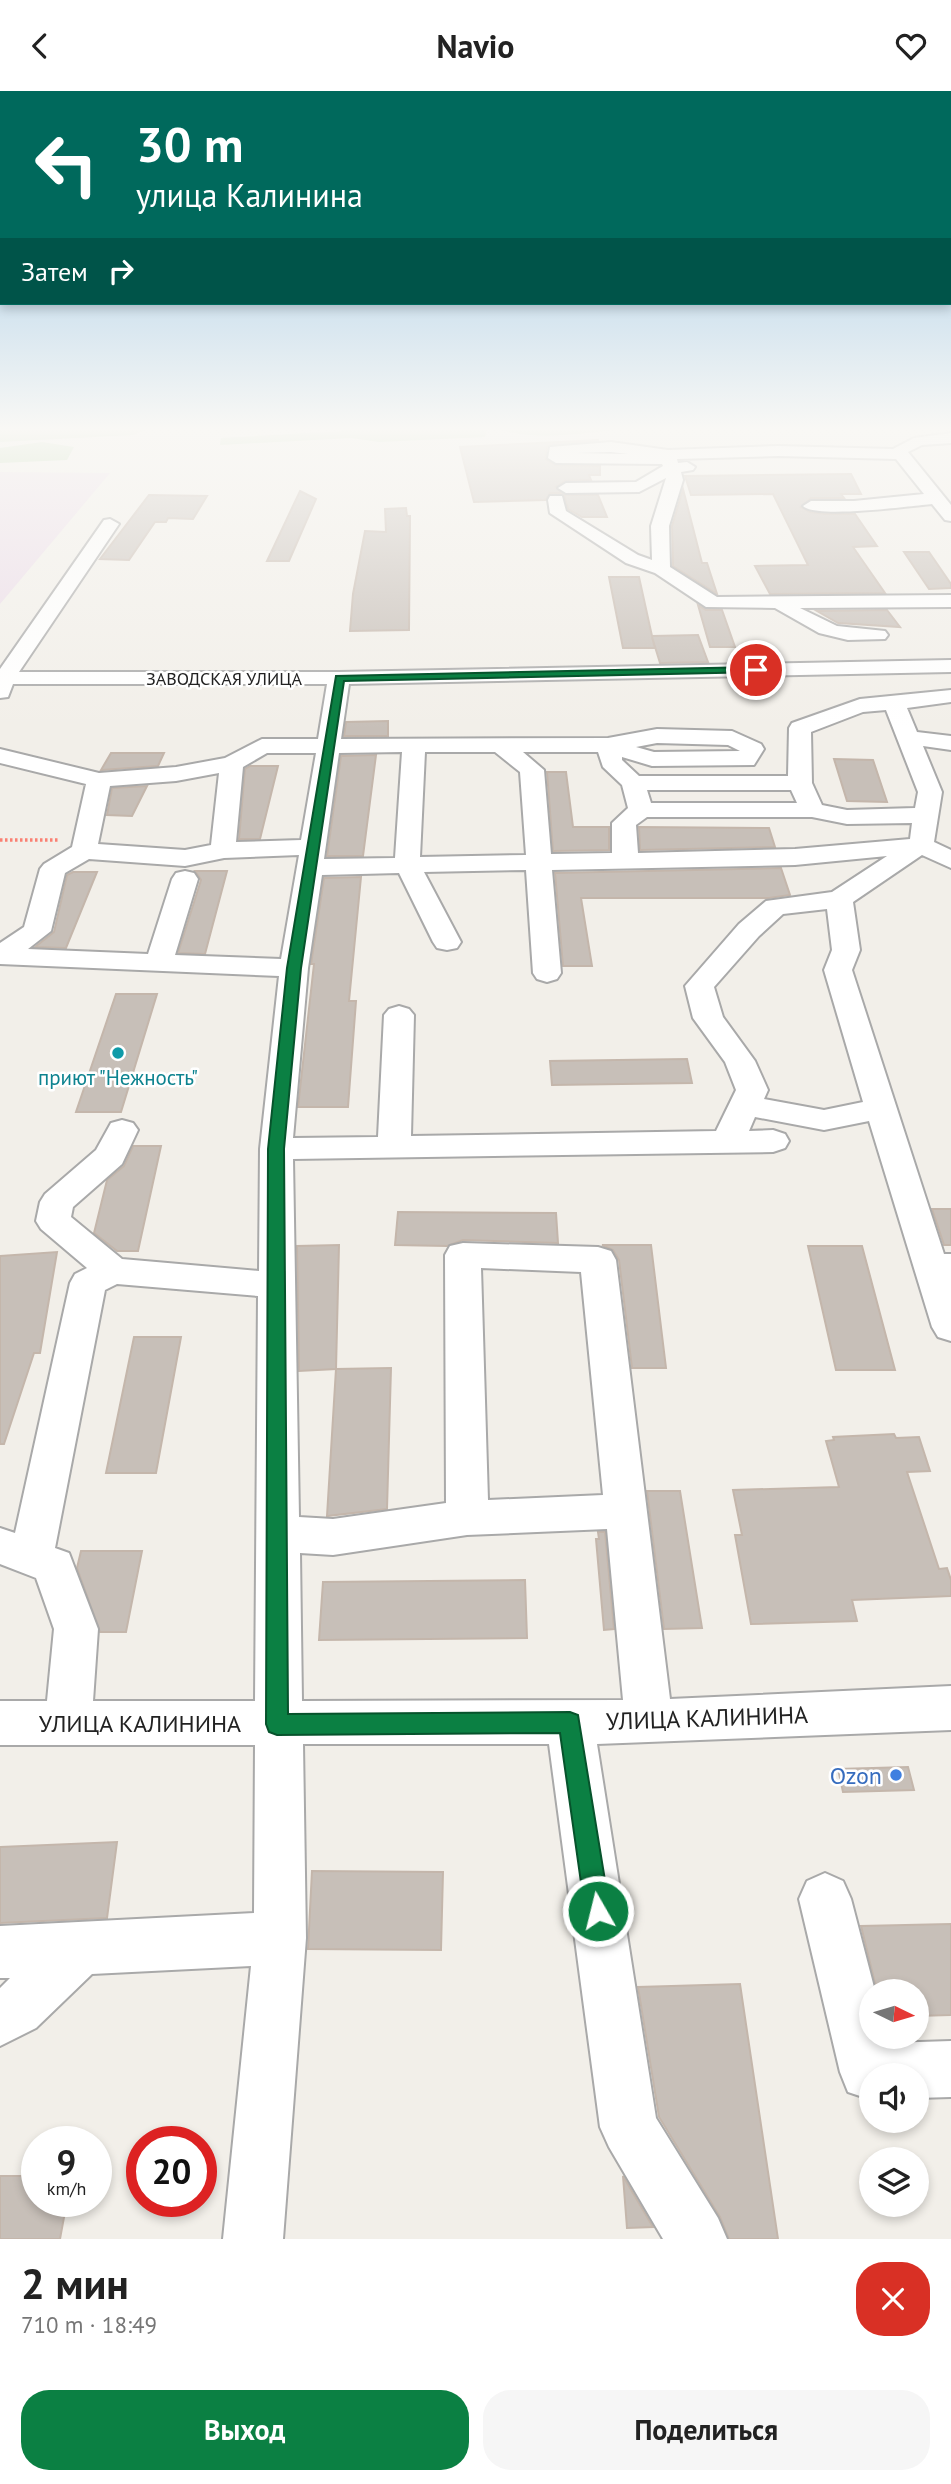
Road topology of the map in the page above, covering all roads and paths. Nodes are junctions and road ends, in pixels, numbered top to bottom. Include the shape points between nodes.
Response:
1 (107, 528) edge
2 (583, 528) edge
3 (660, 528) edge
4 (661, 569) junction
5 (951, 601) edge
6 (780, 603) junction
7 (878, 635) dead end
8 (951, 666) edge
9 (339, 678) junction
10 (1, 683) edge
11 (951, 696) edge
12 (894, 703) junction
13 (909, 738) junction
14 (951, 744) edge
15 (608, 745) junction
16 (501, 746) junction
17 (327, 747) junction
18 (414, 747) junction
19 (0, 756) edge
20 (232, 764) junction
21 (800, 778) junction
22 (99, 780) junction
23 (633, 783) junction
24 (641, 810) junction
25 (812, 810) junction
26 (926, 815) junction
27 (0, 840) edge
28 (921, 845) junction
29 (85, 846) junction
30 (224, 850) junction
31 (312, 857) junction
32 (625, 860) junction
33 (951, 860) edge
34 (538, 861) junction
35 (407, 864) junction
36 (184, 879) dead end
37 (839, 899) junction
38 (447, 942) dead end
39 (0, 955) edge
40 (159, 962) junction
41 (294, 968) junction
42 (547, 973) dead end
43 (399, 1015) dead end
44 (745, 1105) junction
45 (881, 1109) junction
46 (122, 1130) dead end
47 (729, 1141) junction
48 (773, 1141) dead end
49 (394, 1147) junction
50 (276, 1149) junction
51 (941, 1267) edge
52 (113, 1271) junction
53 (276, 1285) junction
54 (951, 1327) edge
55 (625, 1511) junction
56 (467, 1518) junction
57 (276, 1534) junction
58 (16, 1552) edge
59 (951, 1708) edge
60 (570, 1722) junction
61 (649, 1722) junction
62 (0, 1723) edge
63 (68, 1723) junction
64 (277, 1724) junction
65 (825, 1899) dead end
66 (280, 1938) junction
67 (81, 1948) junction
68 (0, 1952) edge
69 (0, 2019) edge
70 (951, 2069) edge
71 (253, 2239) edge
72 (697, 2239) edge

1 - 10 street
2 - 4 street via 632,559
3 - 4 street
4 - 6 street via 713,603
5 - 6 street
6 - 7 street via 814,627 847,635
8 - 9 street, ЗАВОДСКАЯ УЛИЦА
9 - 10 street, ЗАВОДСКАЯ УЛИЦА
9 - 17 street
11 - 12 street
12 - 13 street
12 - 21 street via 860,706 800,728
13 - 14 street
13 - 26 street via 930,792
15 - 16 street
15 - 21 street via 657,736 732,738 753,749 749,755 780,762
15 - 23 street via 611,762
16 - 18 street
16 - 34 street via 532,769
17 - 18 street
17 - 20 street via 262,746
17 - 31 street
18 - 35 street
19 - 22 street
20 - 22 street via 176,775
20 - 30 street
21 - 23 street
21 - 25 street
22 - 29 street
23 - 24 street
24 - 25 street
24 - 32 street via 624,823
25 - 26 street via 847,817
26 - 28 street
27 - 29 path
28 - 32 street via 795,856
28 - 33 street
28 - 37 street
29 - 30 street via 185,858
29 - 39 street via 53,869 37,931
30 - 31 street
31 - 35 street
31 - 41 street
32 - 34 street
34 - 35 street
34 - 42 street
35 - 38 street
36 - 40 street
37 - 44 street via 775,907 699,986 708,1018 740,1061 752,1090
37 - 45 street via 846,950 838,970
39 - 40 street
40 - 41 street
41 - 50 street
43 - 49 street
44 - 45 street via 824,1120
44 - 47 street
45 - 51 street
46 - 52 street via 110,1156 57,1202 52,1221
47 - 48 street
47 - 49 street
49 - 50 street
50 - 53 street
51 - 54 street
52 - 53 street
52 - 58 street via 88,1283
53 - 57 street
55 - 56 street
55 - 56 street via 598,1260 463,1255
55 - 61 street
56 - 57 street via 333,1537
57 - 64 street
58 - 63 street via 54,1566 76,1629
59 - 61 street, УЛИЦА КАЛИНИНА
60 - 61 street, УЛИЦА КАЛИНИНА
60 - 64 street, УЛИЦА КАЛИНИНА
60 - 72 street via 629,2127
62 - 63 street, УЛИЦА КАЛИНИНА
63 - 64 street, УЛИЦА КАЛИНИНА
64 - 66 street
65 - 70 street via 868,2072
66 - 67 street
66 - 71 street
67 - 68 street
67 - 69 street via 18,2009

